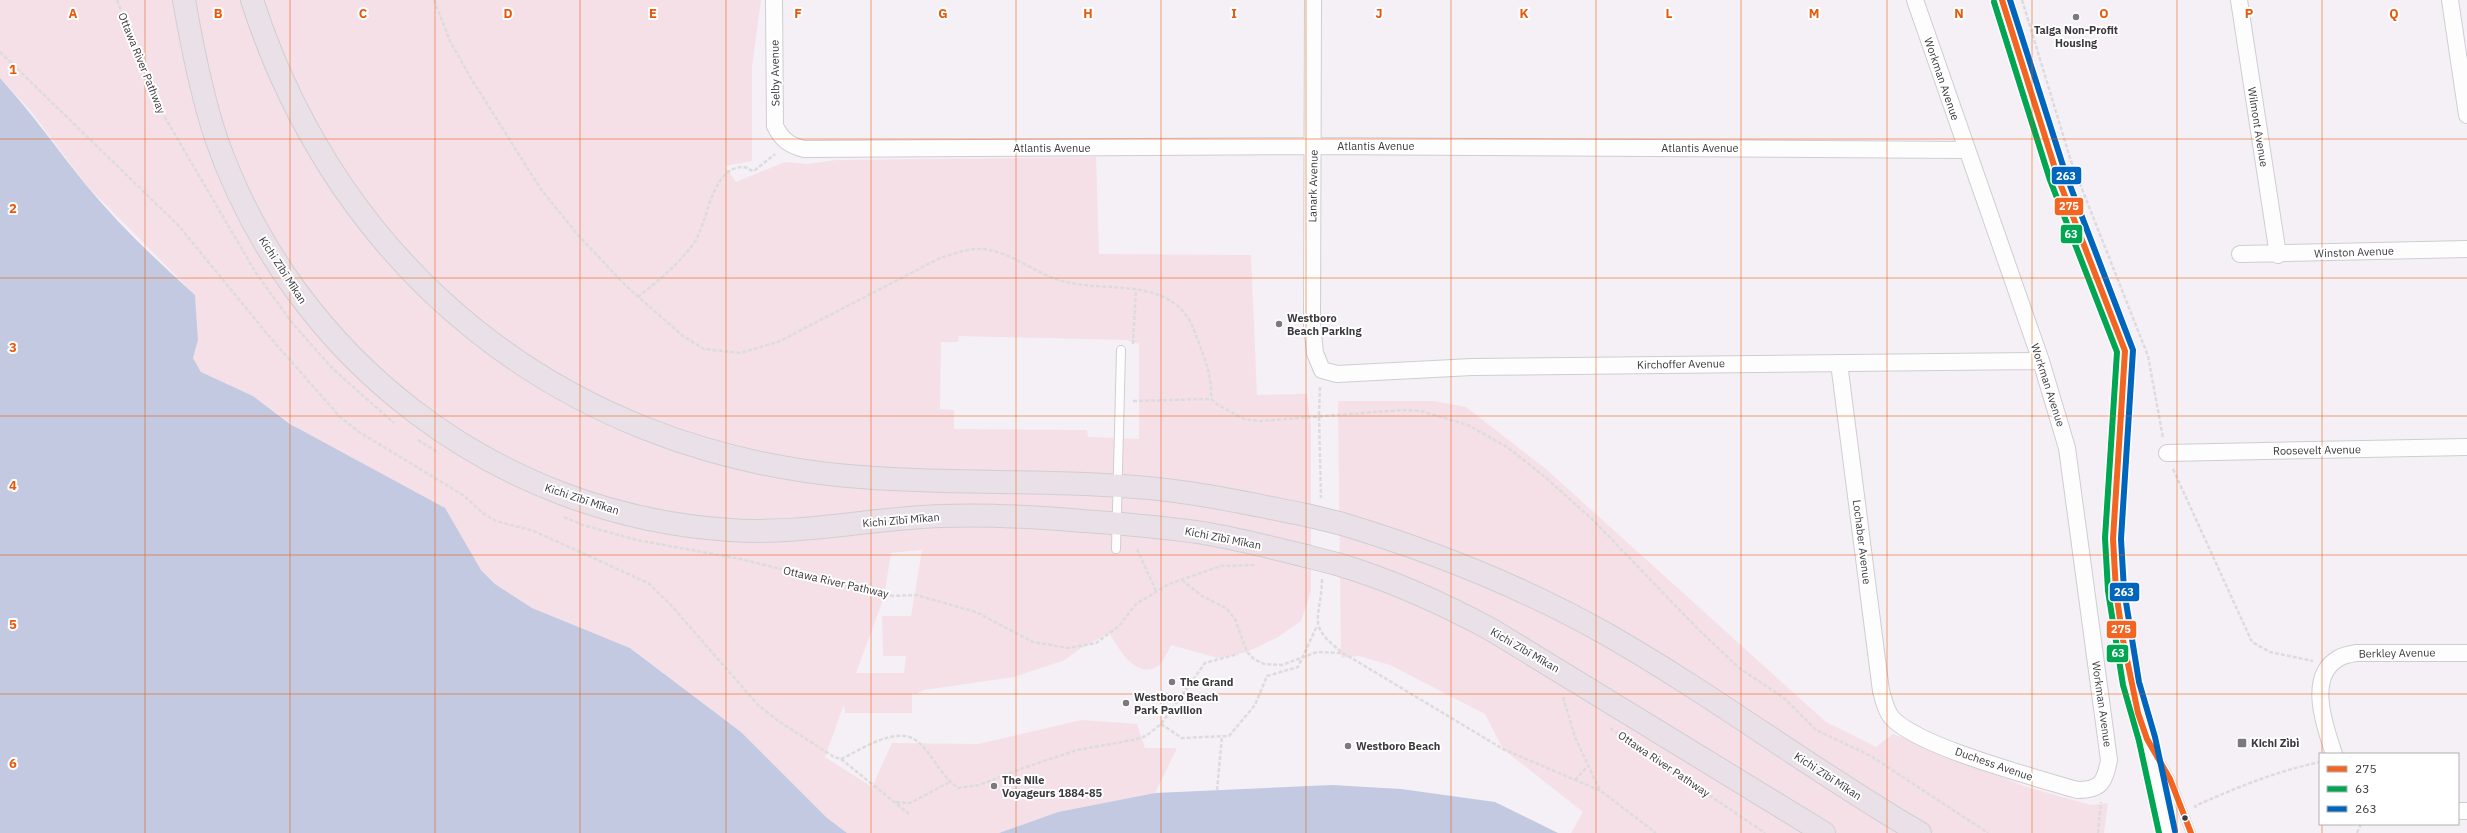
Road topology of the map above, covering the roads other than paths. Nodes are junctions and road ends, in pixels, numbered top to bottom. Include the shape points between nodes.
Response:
1 (184, 0) edge
2 (252, 0) edge
3 (774, 0) edge
4 (1313, 0) edge
5 (1915, 0) edge
6 (2002, 0) edge
7 (2239, 0) edge
8 (2450, 0) edge
9 (2467, 115) edge
10 (787, 143) joint
11 (1314, 146) junction
12 (1966, 150) junction
13 (2467, 249) edge
14 (2240, 254) dead end
15 (2278, 255) junction
16 (1121, 350) dead end
17 (2041, 361) junction
18 (1839, 363) junction
19 (1322, 370) joint
20 (2467, 447) edge
21 (2168, 453) road end
22 (1119, 486) junction
23 (1118, 524) junction
24 (1116, 549) dead end
25 (2467, 653) edge
26 (1893, 718) joint
27 (2147, 739) junction
28 (2334, 753) edge
29 (2100, 785) joint
30 (1824, 833) edge
31 (1920, 833) edge
32 (2167, 833) edge
33 (2191, 833) edge

1 - 23 highway, Kichi Zībī Mīkan via 198,76 216,138 252,221 300,298 363,369 442,432 483,457 552,490 618,512 726,530 800,531 903,518 968,515
2 - 22 highway, Kichi Zībī Mīkan via 277,68 302,122 334,176 372,227 429,289 481,334 575,397 681,442 788,468 848,476 900,479
3 - 10 street, Selby Avenue via 775,126
4 - 11 street, Lanark Avenue
5 - 12 street, Workman Avenue
6 - 27 lane via 2058,178 2122,344 2125,358 2113,539 2116,590 2123,640 2131,684
7 - 15 street, Wilmont Avenue
8 - 9 street
10 - 11 street, Atlantis Avenue via 804,149
11 - 12 street, Atlantis Avenue
11 - 19 street, Lanark Avenue via 1312,325 1315,353
12 - 17 street, Workman Avenue
13 - 15 street, Winston Avenue
14 - 15 street, Winston Avenue
16 - 22 lane
17 - 18 street, Kirchoffer Avenue
17 - 29 street, Workman Avenue via 2067,448 2071,472 2109,760 2107,774
18 - 19 street, Kirchoffer Avenue via 1472,367 1337,374
18 - 26 street, Lochaber Avenue via 1881,691 1887,711
20 - 21 street, Roosevelt Avenue
22 - 23 lane
22 - 31 highway, Kichi Zībī Mīkan, bridge via 1193,494 1306,515 1396,541 1483,573 1584,622 1658,665
23 - 24 lane
23 - 30 highway, Kichi Zībī Mīkan, bridge via 1212,534 1306,556 1379,578 1435,600 1492,630
25 - 28 street, Berkley Avenue via 2357,653 2340,657 2329,665 2323,676 2321,709
26 - 29 street, Duchess Avenue via 1919,736 2020,773 2077,790 2089,790
27 - 32 lane
27 - 33 lane via 2170,779

